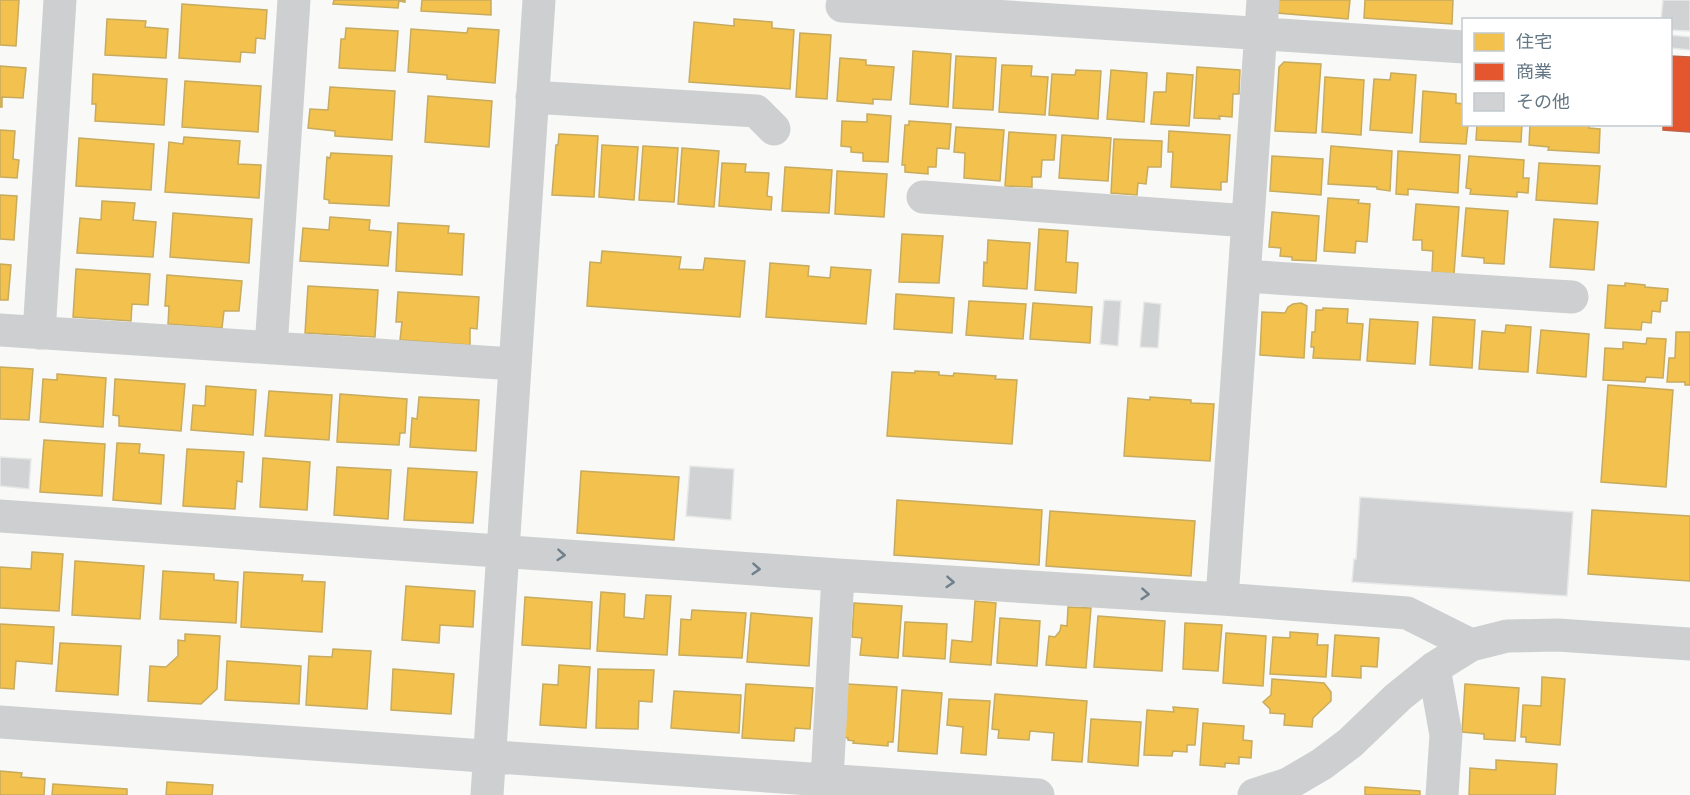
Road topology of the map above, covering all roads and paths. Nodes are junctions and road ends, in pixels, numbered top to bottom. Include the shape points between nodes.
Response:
1 (60, 0) edge
2 (294, 0) edge
3 (539, 0) edge
4 (1263, 0) edge
5 (842, 6) dead end
6 (1260, 33) junction
7 (1462, 47) edge
8 (532, 97) junction
9 (774, 129) dead end
10 (922, 197) dead end
11 (1248, 221) junction
12 (1244, 276) junction
13 (1572, 297) dead end
14 (0, 330) edge
15 (39, 333) junction
16 (271, 348) junction
17 (515, 364) junction
18 (0, 516) edge
19 (503, 550) junction
20 (838, 575) junction
21 (1222, 599) junction
22 (1690, 644) edge
23 (1471, 645) junction
24 (1434, 668) junction
25 (0, 722) edge
26 (490, 755) junction
27 (827, 780) junction
28 (487, 795) edge
29 (1038, 795) edge
30 (1254, 795) edge
31 (1442, 795) edge

1 - 15 street
2 - 16 street
3 - 8 street
4 - 6 street
5 - 6 street
6 - 7 street
6 - 11 street
8 - 9 street via 756,111
8 - 17 street
10 - 11 street
11 - 12 street
12 - 13 street
12 - 21 street
14 - 15 street
15 - 16 street
16 - 17 street
17 - 19 street
18 - 19 street
19 -> 20 street
19 - 26 street
20 -> 21 street
20 - 27 street
21 - 23 street via 1407,613
22 - 23 street via 1558,635 1507,636
23 - 24 street
24 - 30 street via 1322,764 1288,784
24 - 31 street via 1446,735
25 - 26 street
26 - 27 street
26 - 28 street
27 - 29 street

